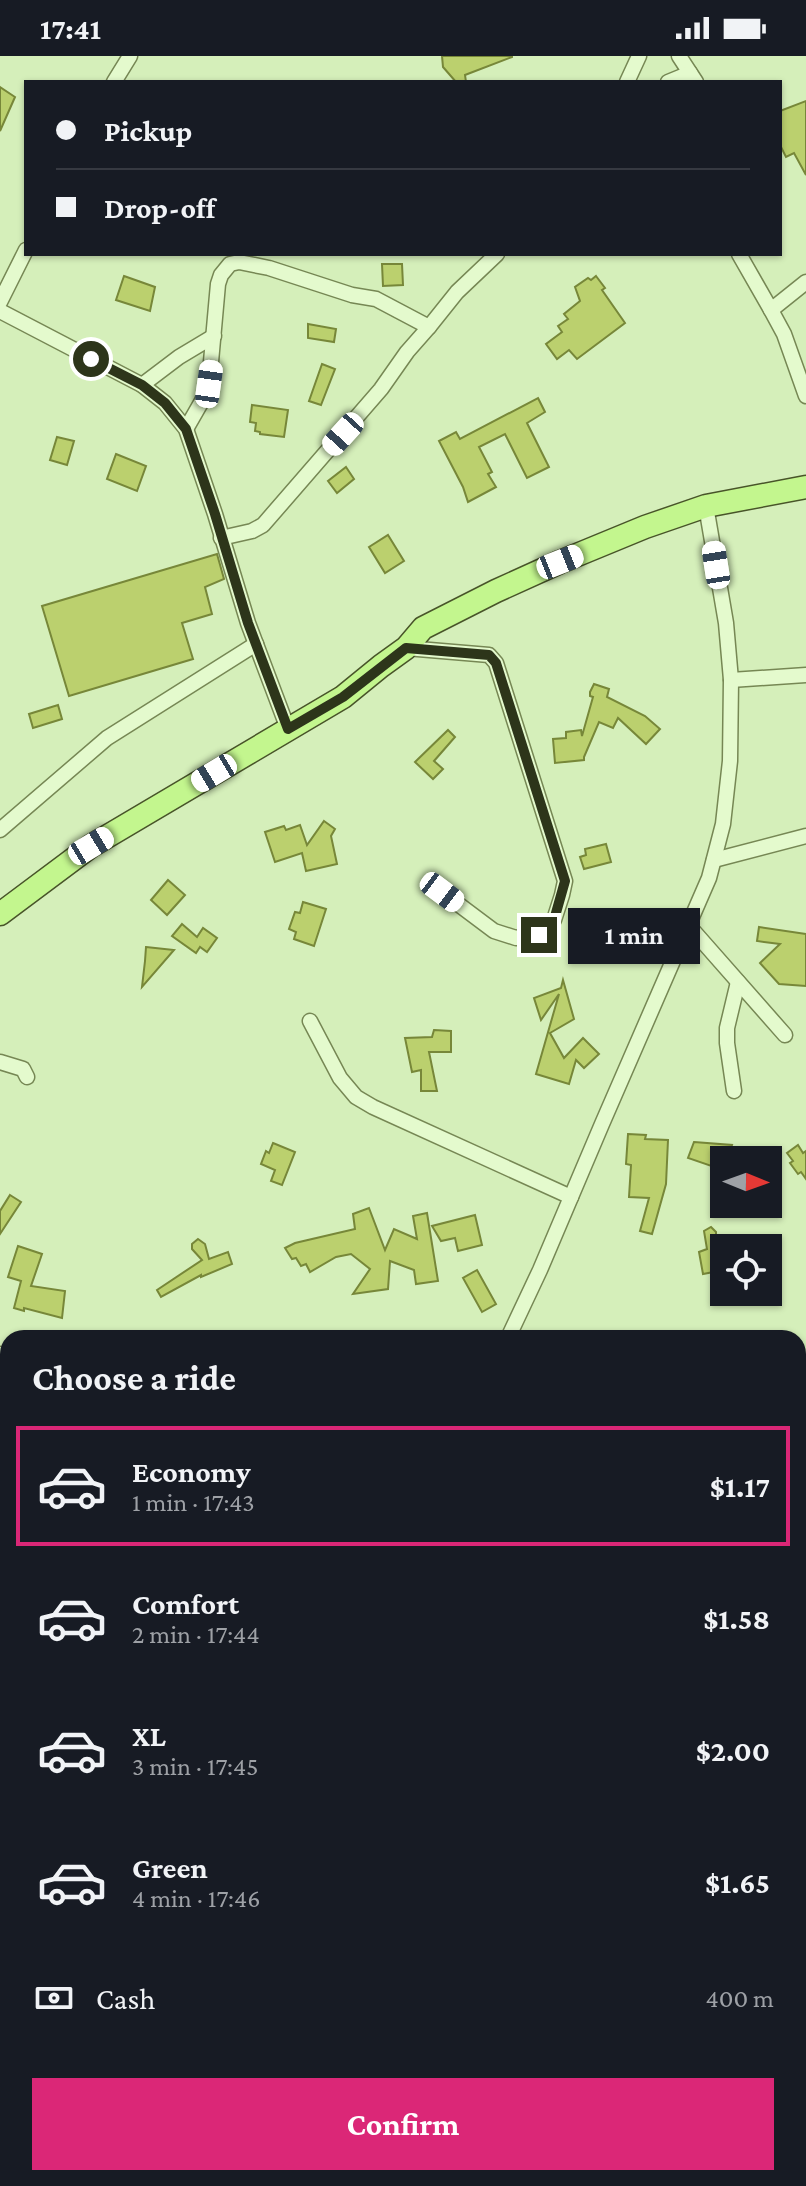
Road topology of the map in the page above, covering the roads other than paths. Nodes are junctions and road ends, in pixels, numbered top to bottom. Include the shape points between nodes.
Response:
1 (130, 56) edge
2 (639, 56) edge
3 (679, 56) edge
4 (693, 78) edge
5 (115, 80) edge
6 (628, 80) edge
7 (24, 254) edge
8 (495, 256) edge
9 (740, 256) edge
10 (806, 282) edge
11 (0, 302) edge
12 (771, 310) junction
13 (0, 311) edge
14 (429, 327) junction
15 (214, 336) junction
16 (142, 385) junction
17 (806, 396) edge
18 (186, 429) junction
19 (806, 487) edge
20 (706, 506) junction
21 (221, 538) junction
22 (256, 644) junction
23 (406, 648) junction
24 (806, 675) edge
25 (731, 680) junction
26 (288, 729) junction
27 (0, 830) edge
28 (806, 836) edge
29 (714, 860) junction
30 (442, 892) dead end
31 (0, 914) edge
32 (689, 926) junction
33 (738, 982) junction
34 (310, 1021) dead end
35 (785, 1035) dead end
36 (0, 1062) edge
37 (27, 1077) dead end
38 (734, 1091) dead end
39 (571, 1197) junction
40 (512, 1330) edge

1 - 5 street
2 - 6 street
3 - 4 street
7 - 11 street
8 - 14 street
9 - 12 street
10 - 12 street
12 - 17 street
13 - 16 street
14 - 15 street via 376,299 239,262 221,275
14 - 21 street via 263,525
15 - 16 street
15 - 18 street via 209,384
16 - 18 street
18 - 21 street
19 - 20 main road
20 - 23 main road via 496,591 423,628
20 - 25 street
21 - 22 street
22 - 26 street
22 - 27 street via 114,732
23 - 26 main road via 343,697
23 - 30 street via 489,655 496,663 565,881 554,920 539,935 516,938 494,931
24 - 25 street
25 - 29 street via 730,761
26 - 31 main road via 91,846
28 - 29 street
29 - 32 street
32 - 33 street
32 - 39 street
33 - 35 street
33 - 38 street via 727,1028
34 - 39 street via 356,1097
36 - 37 street via 23,1069
39 - 40 street

